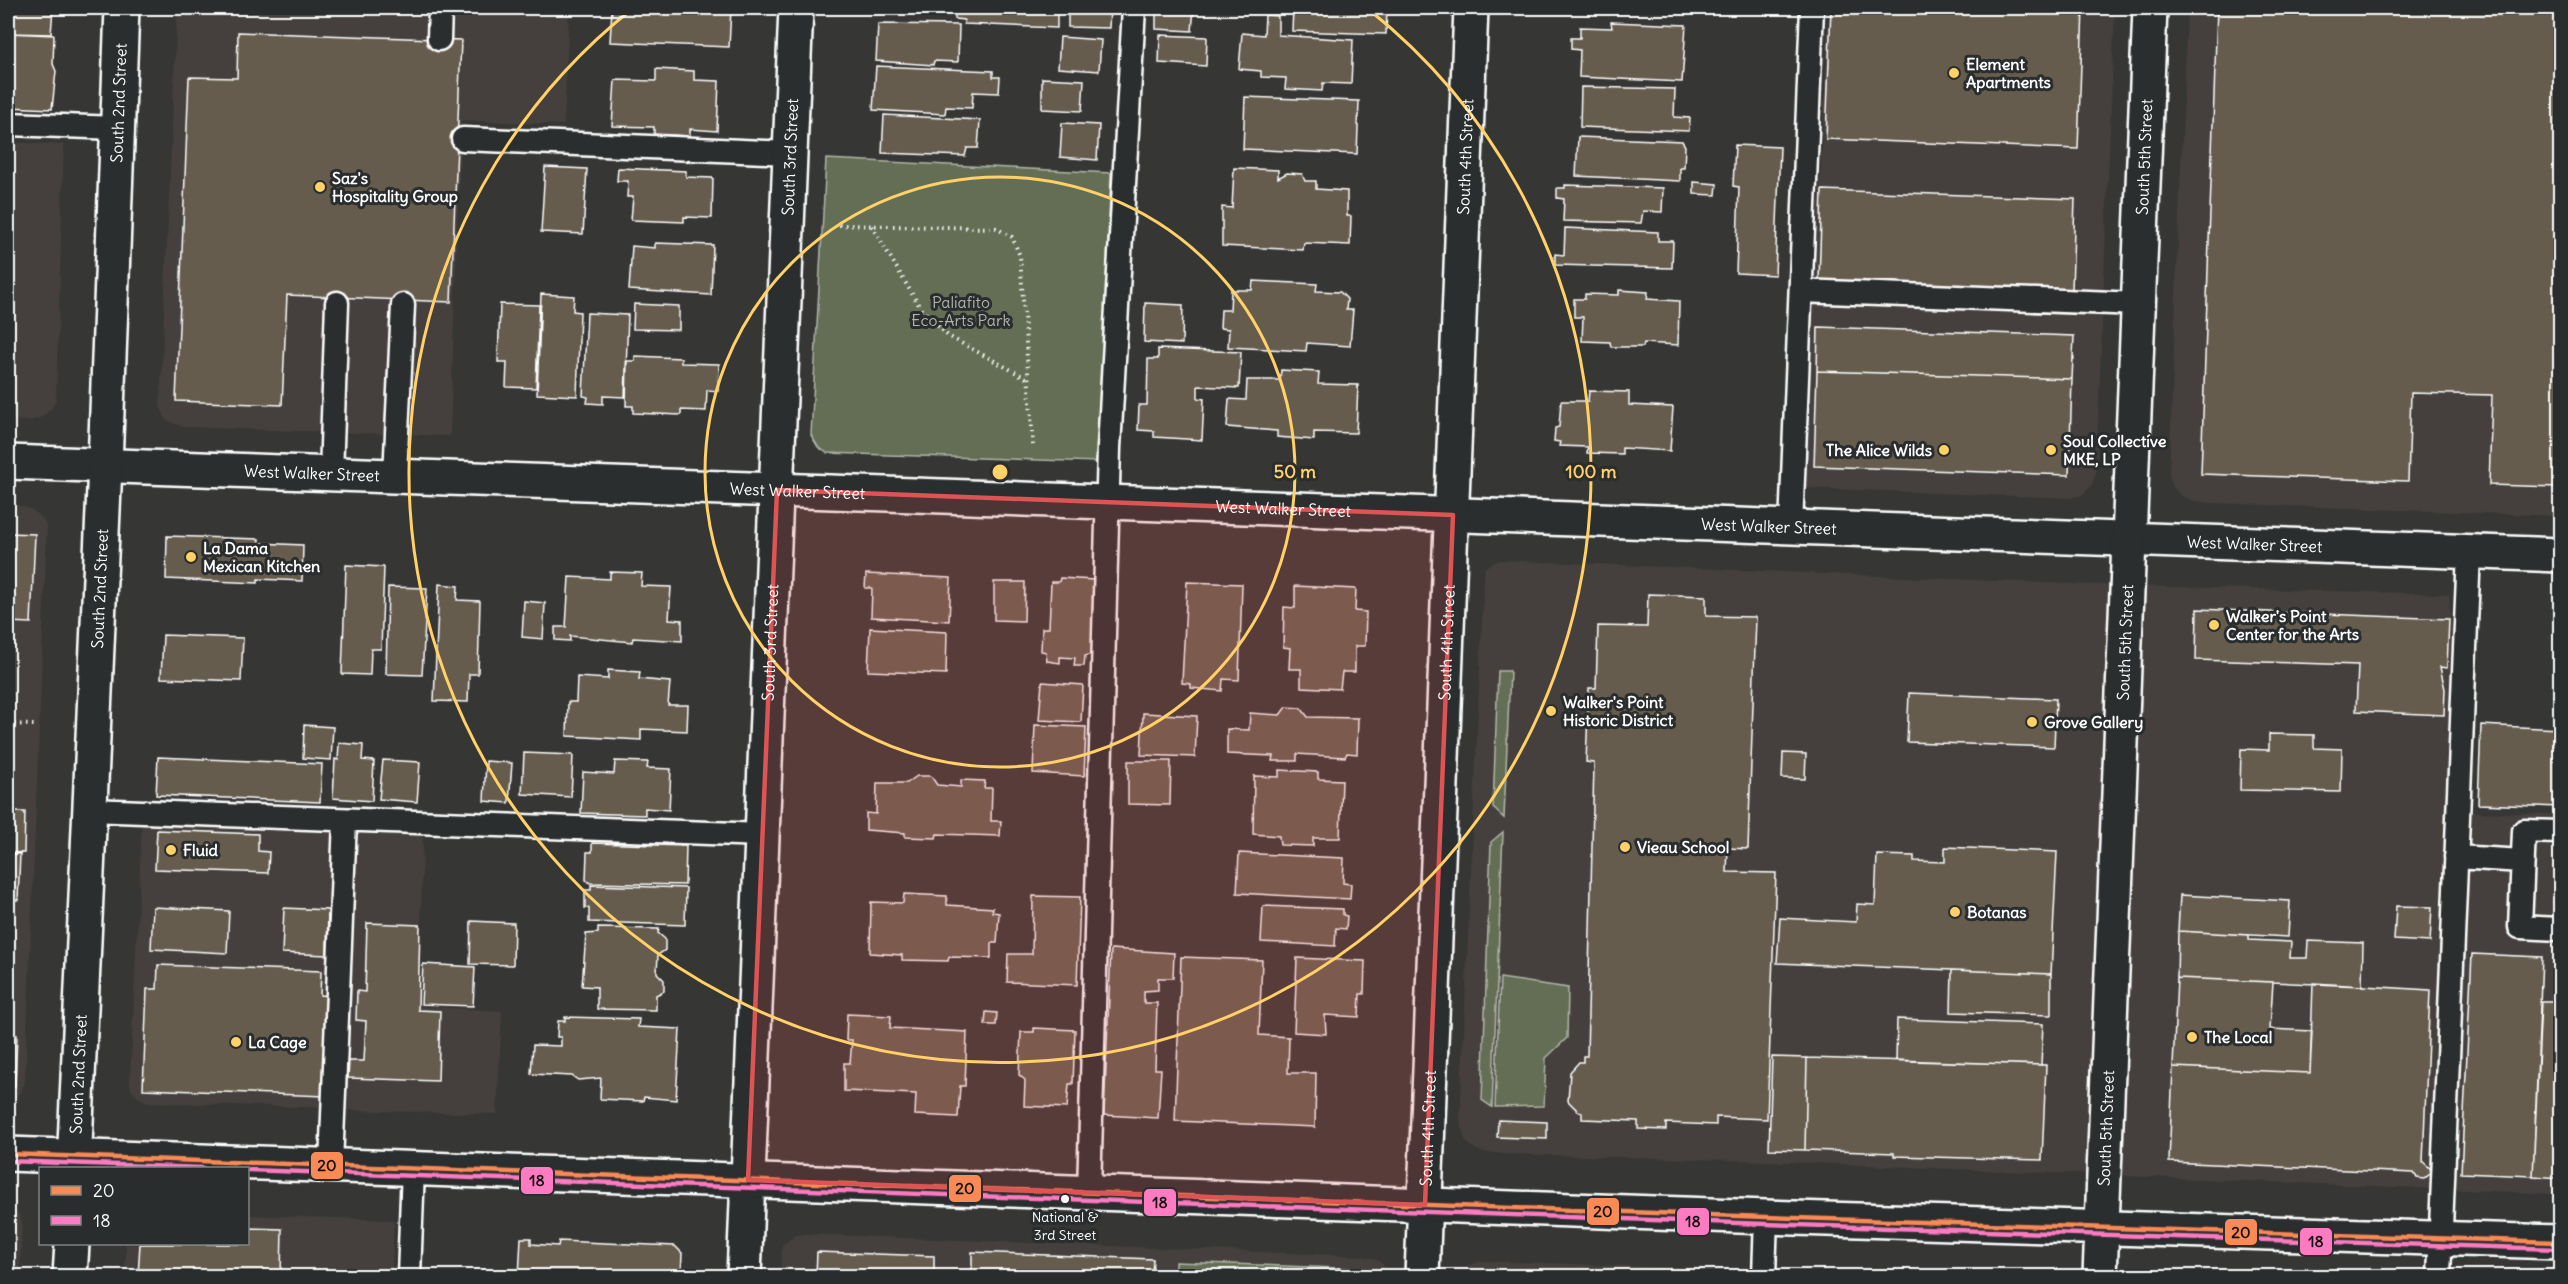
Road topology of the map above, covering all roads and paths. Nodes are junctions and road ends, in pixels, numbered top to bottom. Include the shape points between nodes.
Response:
1 (122, 8) edge
2 (440, 8) edge
3 (796, 8) edge
4 (1134, 8) edge
5 (1472, 8) edge
6 (1812, 8) edge
7 (2150, 8) edge
8 (439, 39) dead end
9 (8, 124) edge
10 (118, 128) junction
11 (463, 139) dead end
12 (790, 153) junction
13 (839, 225) dead end
14 (872, 226) junction
15 (1801, 291) junction
16 (338, 303) dead end
17 (2139, 304) junction
18 (403, 305) dead end
19 (2073, 358) dead end
20 (2079, 358) dead end
21 (1029, 379) junction
22 (1033, 445) dead end
23 (8, 462) edge
24 (105, 465) junction
25 (332, 474) junction
26 (395, 476) junction
27 (777, 490) junction
28 (1108, 502) junction
29 (1453, 515) junction
30 (1791, 527) junction
31 (2129, 539) junction
32 (2469, 552) junction
33 (2560, 555) edge
34 (8, 724) edge
35 (34, 725) dead end
36 (90, 810) junction
37 (345, 819) junction
38 (2560, 832) edge
39 (763, 835) junction
40 (2456, 857) junction
41 (2523, 861) junction
42 (2560, 929) edge
43 (8, 1154) edge
44 (75, 1163) edge
45 (331, 1165) junction
46 (413, 1168) junction
47 (748, 1180) junction
48 (1089, 1194) junction
49 (1425, 1205) junction
50 (1766, 1217) junction
51 (2102, 1227) junction
52 (2441, 1238) junction
53 (2560, 1242) edge
54 (72, 1245) edge
55 (70, 1276) edge
56 (409, 1276) edge
57 (744, 1276) edge
58 (1422, 1276) edge
59 (1764, 1276) edge
60 (2100, 1276) edge
61 (2439, 1276) edge

1 - 10 street, South 2nd Street
2 - 8 lane
3 - 12 street, South 3rd Street
4 - 28 lane
5 - 29 street, South 4th Street
6 - 15 lane
7 - 17 street, South 5th Street
9 - 10 lane
10 - 24 street, South 2nd Street
11 - 12 lane
12 - 27 street, South 3rd Street
13 - 14 path
14 - 21 path via 921,309 948,336
14 - 21 path via 996,228 1012,237 1020,256
15 - 17 lane
15 - 30 lane
16 - 25 lane
17 - 31 street, South 5th Street
18 - 26 lane
19 - 20 path
21 - 22 path
23 - 24 street, West Walker Street
24 - 25 street, West Walker Street
24 - 36 street, South 2nd Street
25 - 26 street, West Walker Street
26 - 27 street, West Walker Street
27 - 28 street, West Walker Street
27 - 39 street, South 3rd Street
28 - 29 street, West Walker Street
28 - 48 lane
29 - 30 street, West Walker Street
29 - 49 street, South 4th Street
30 - 31 street, West Walker Street
31 - 32 street, West Walker Street
31 - 51 street, South 5th Street
32 - 33 street, West Walker Street
32 - 40 lane
34 - 35 path
36 - 37 lane
36 - 44 street, South 2nd Street
37 - 39 lane
37 - 45 lane
38 - 41 lane via 2524,831
39 - 47 street, South 3rd Street
40 - 41 lane
40 - 52 lane
41 - 42 lane via 2520,927
43 - 44 street
44 - 45 street
45 - 46 street
46 - 47 street
46 - 56 lane
47 - 48 street
47 - 57 street, South 3rd Street
48 - 49 street
49 - 50 street
49 - 58 street, South 4th Street
50 - 51 street
50 - 59 lane
51 - 52 street
51 - 60 street, South 5th Street
52 - 53 street
52 - 61 lane
54 - 55 street

